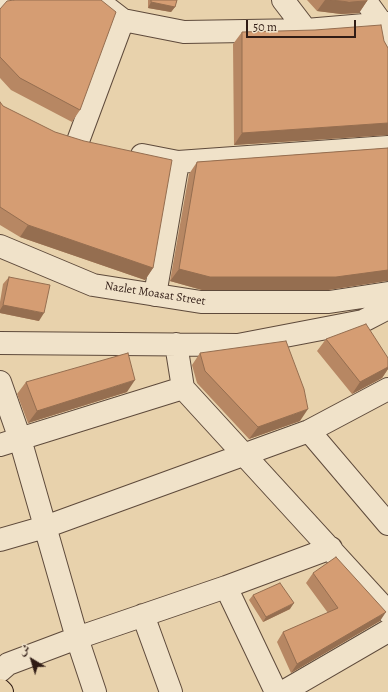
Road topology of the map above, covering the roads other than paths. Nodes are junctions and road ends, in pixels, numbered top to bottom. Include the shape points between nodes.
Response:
1 (97, 0) edge
2 (283, 0) edge
3 (365, 0) edge
4 (123, 20) junction
5 (386, 24) edge
6 (306, 30) junction
7 (388, 50) edge
8 (101, 146) edge
9 (388, 147) edge
10 (124, 151) edge
11 (178, 162) junction
12 (0, 246) edge
13 (388, 293) edge
14 (155, 295) junction
15 (388, 308) edge
16 (0, 343) edge
17 (176, 344) junction
18 (0, 382) edge
19 (183, 388) junction
20 (388, 389) edge
21 (309, 431) junction
22 (10, 442) edge
23 (246, 455) junction
24 (388, 524) edge
25 (45, 527) junction
26 (0, 540) edge
27 (331, 548) junction
28 (226, 587) junction
29 (388, 612) edge
30 (143, 615) junction
31 (388, 631) edge
32 (77, 638) junction
33 (0, 671) edge
34 (95, 692) edge
35 (171, 692) edge
36 (276, 692) edge
37 (283, 692) edge

1 - 4 street
2 - 6 street
3 - 5 street
4 - 6 street via 184,32
4 - 8 street via 68,138
5 - 6 street
5 - 7 street
9 - 11 street
10 - 11 street
11 - 14 street
12 - 14 street, Nazlet Moasat Street via 93,285
13 - 14 street, Nazlet Moasat Street via 329,302 201,302
15 - 17 street via 368,329 238,345
16 - 17 street
17 - 19 street
18 - 22 street
19 - 22 street
19 - 23 street
20 - 21 street
21 - 23 street
21 - 24 street
22 - 25 street
23 - 25 street
23 - 27 street
25 - 26 street
25 - 32 street
27 - 28 street
27 - 29 street
28 - 30 street
28 - 36 street
30 - 32 street
30 - 35 street
31 - 37 street
32 - 33 street via 8,664
32 - 34 street

